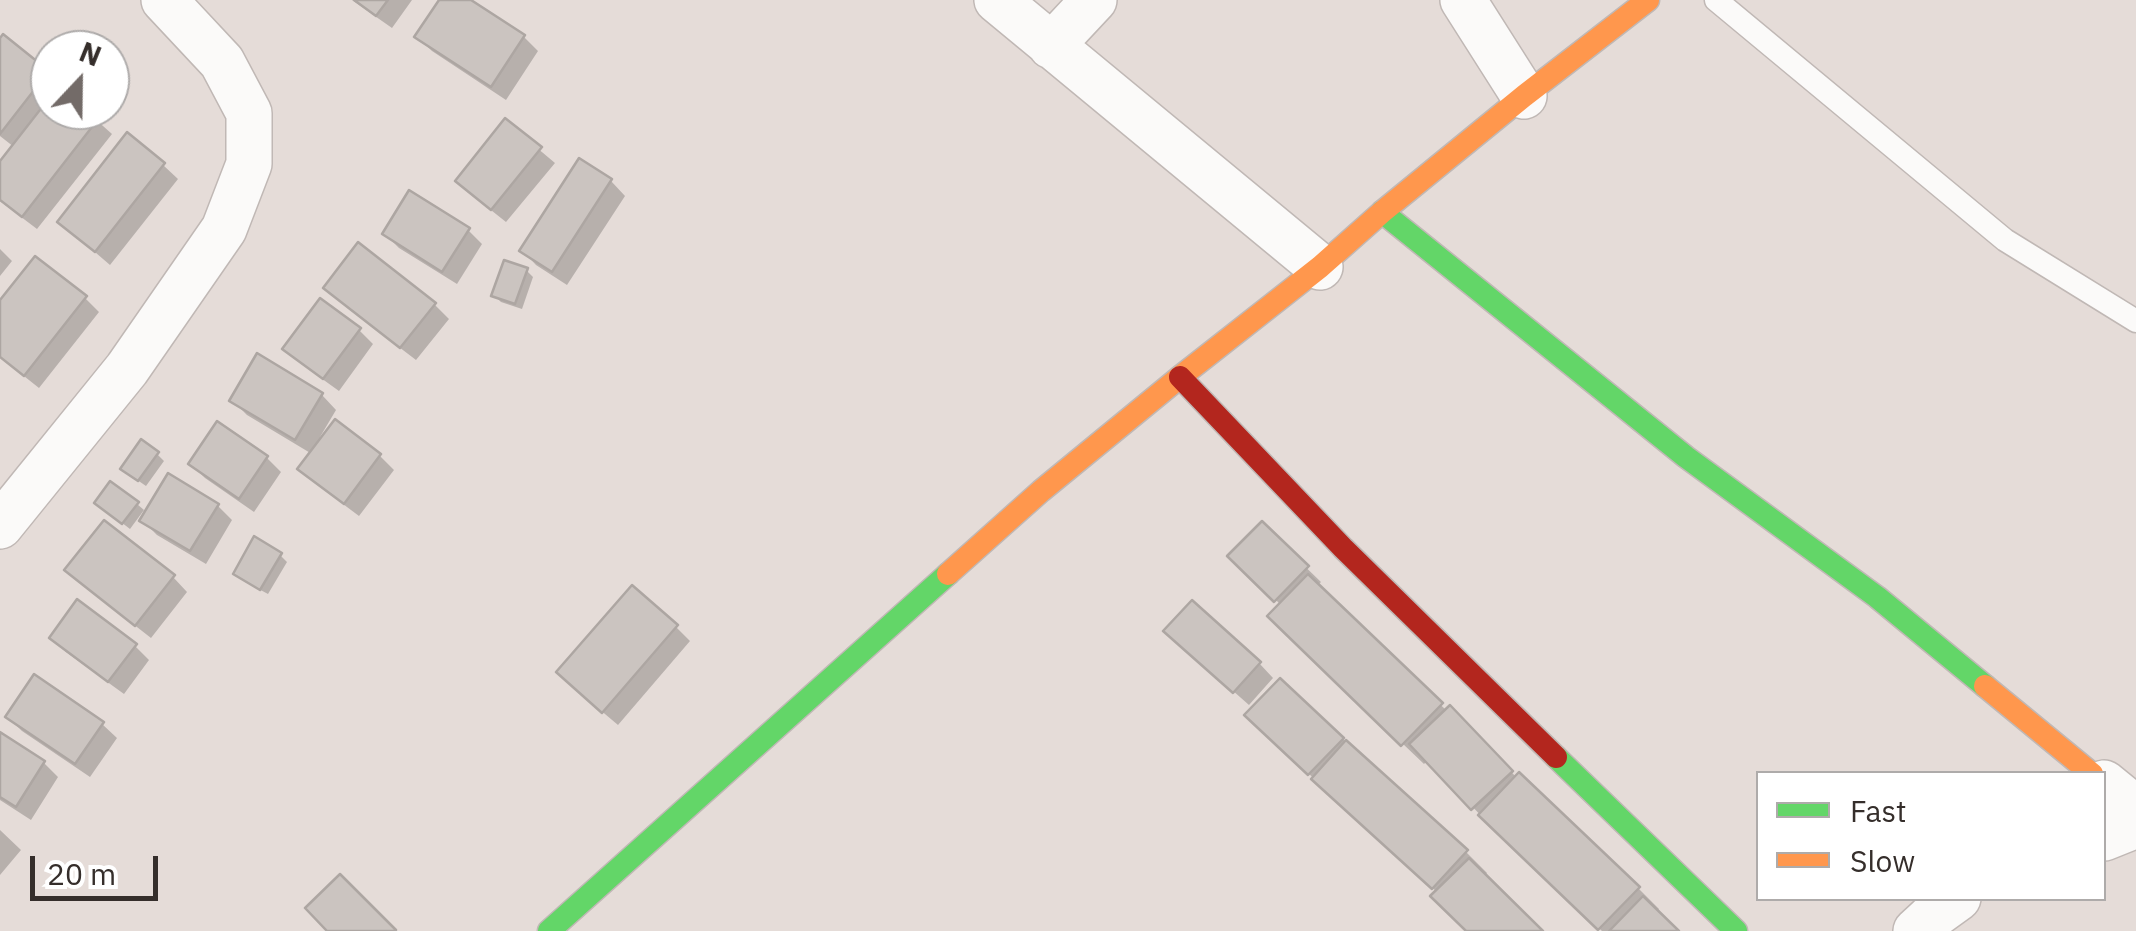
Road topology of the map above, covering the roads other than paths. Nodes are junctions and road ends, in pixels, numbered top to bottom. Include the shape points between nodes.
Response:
1 (164, 0) edge
2 (996, 0) edge
3 (1094, 0) edge
4 (1464, 0) edge
5 (1648, 0) edge
6 (1716, 0) edge
7 (1051, 46) junction
8 (1524, 96) junction
9 (1382, 212) junction
10 (1320, 267) junction
11 (2136, 321) edge
12 (1180, 377) junction
13 (6, 505) edge
14 (2088, 771) edge
15 (2106, 784) edge
16 (2136, 809) edge
17 (2136, 822) edge
18 (2106, 837) edge
19 (1954, 901) edge
20 (549, 931) edge
21 (1736, 931) edge
22 (1916, 931) edge

1 - 13 street via 222,62 249,113 249,164 224,229 127,369
2 - 7 street
3 - 7 street
4 - 8 street
5 - 8 street
6 - 11 lane via 2004,240
7 - 10 street
8 - 9 street
9 - 10 street
9 - 14 street via 1686,457 1877,597
10 - 12 street
12 - 20 street via 1040,491
12 - 21 street via 1350,556
15 - 16 street
17 - 18 street
19 - 22 street

